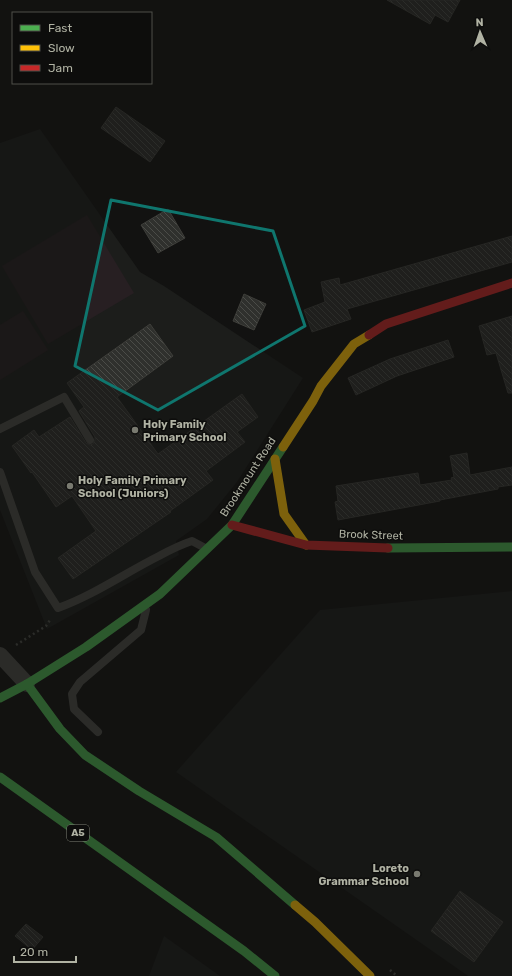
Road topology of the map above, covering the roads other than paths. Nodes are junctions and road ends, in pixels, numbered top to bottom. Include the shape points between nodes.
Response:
1 (512, 283) edge
2 (0, 429) edge
3 (90, 440) dead end
4 (275, 459) junction
5 (0, 472) edge
6 (232, 525) junction
7 (306, 545) junction
8 (512, 547) edge
9 (207, 549) junction
10 (148, 603) junction
11 (0, 655) edge
12 (27, 684) junction
13 (0, 698) edge
14 (98, 732) dead end
15 (0, 777) edge
16 (275, 976) edge
17 (370, 976) edge

1 - 4 main road, Brookmount Road via 386,324 354,344 321,386
2 - 3 lane via 64,397
4 - 6 main road, Brookmount Road
4 - 7 main road via 284,514
5 - 9 lane via 35,572 58,608 78,601 182,544 192,542
6 - 7 main road, Brook Street
6 - 9 main road, Brookmount Road
7 - 8 main road, Brook Street via 403,549
9 - 10 main road, Brookmount Road
10 - 12 main road, Brookmount Road via 86,647
10 - 14 lane via 141,630 80,682 72,694 74,709
11 - 12 street
12 - 13 main road, Brookmount Road
12 - 17 main road via 60,729 85,755 216,837 315,922
15 - 16 main road, A5 via 244,951

